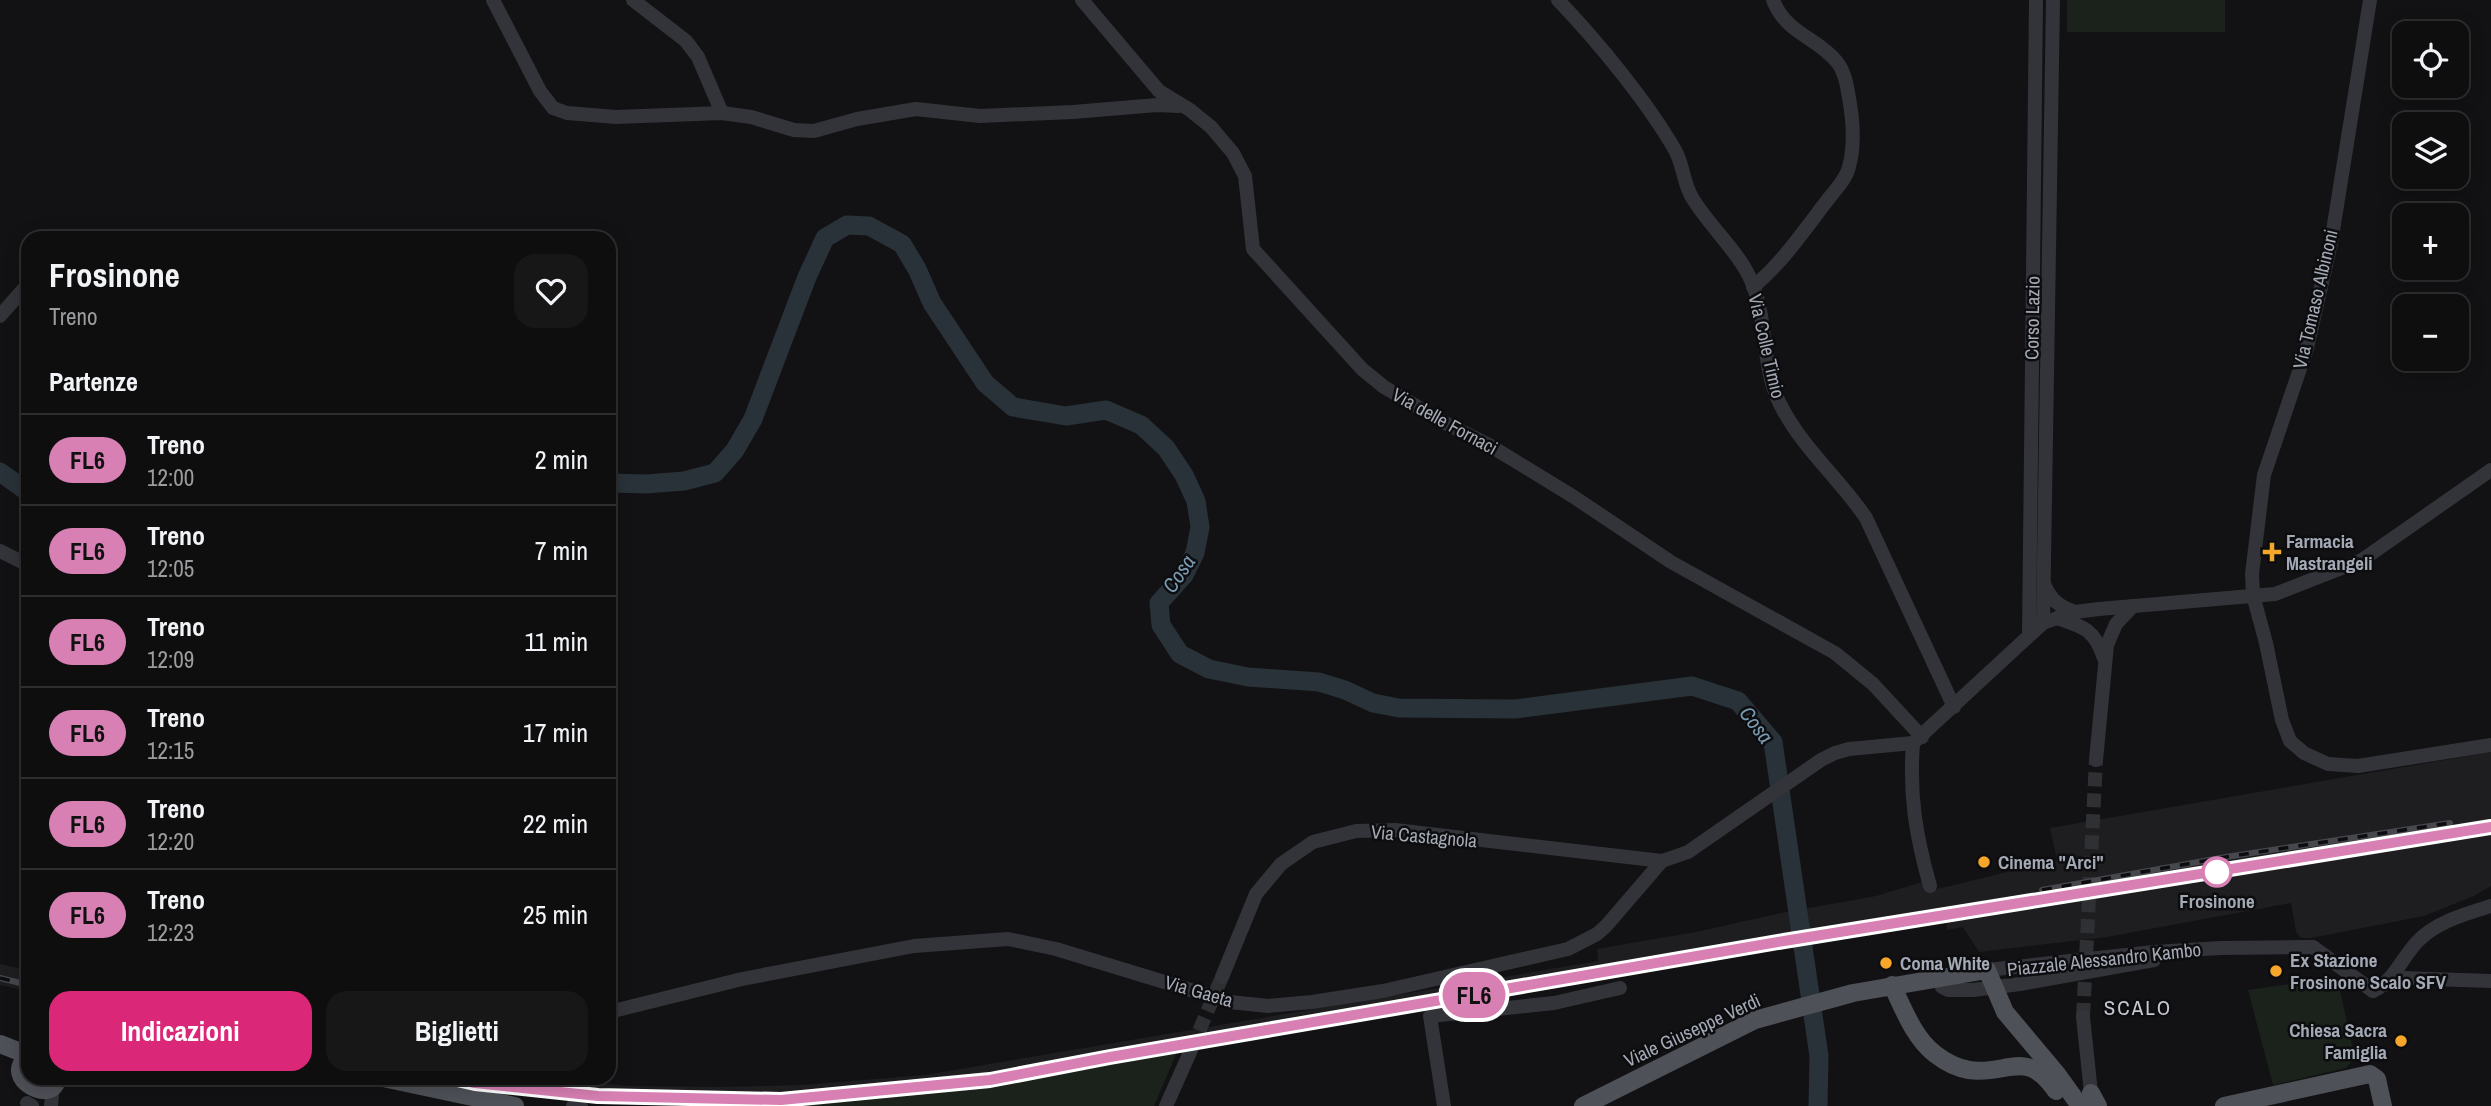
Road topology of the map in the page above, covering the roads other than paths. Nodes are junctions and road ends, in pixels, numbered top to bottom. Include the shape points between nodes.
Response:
1 (493, 0) edge
2 (633, 0) edge
3 (1082, 0) edge
4 (1558, 0) edge
5 (1773, 0) edge
6 (2036, 0) edge
7 (2053, 0) edge
8 (2370, 0) edge
9 (1184, 106) junction
10 (722, 113) junction
11 (1753, 287) junction
12 (21, 292) edge
13 (0, 316) edge
14 (2491, 470) edge
15 (0, 551) edge
16 (21, 562) edge
17 (2043, 582) junction
18 (2253, 596) junction
19 (2133, 606) junction
20 (2099, 609) junction
21 (2075, 612) junction
22 (2050, 621) junction
23 (2111, 633) junction
24 (2094, 634) junction
25 (2029, 635) junction
26 (2104, 659) junction
27 (1954, 707) junction
28 (1917, 740) junction
29 (2491, 745) edge
30 (2096, 760) tunnel mouth
31 (1661, 861) junction
32 (1930, 886) dead end
33 (2491, 906) edge
34 (2221, 948) junction
35 (2400, 964) junction
36 (1987, 970) junction
37 (1222, 977) tunnel mouth
38 (1937, 977) junction
39 (2410, 978) junction
40 (2491, 981) edge
41 (1892, 985) junction
42 (2383, 985) junction
43 (1998, 987) junction
44 (1620, 988) dead end
45 (616, 1010) edge
46 (2083, 1017) tunnel mouth
47 (0, 1044) edge
48 (1191, 1050) tunnel mouth
49 (21, 1053) edge
50 (21, 1062) edge
51 (6, 1079) edge
52 (416, 1085) edge
53 (57, 1088) edge
54 (2090, 1103) edge
55 (29, 1104) edge
56 (515, 1106) edge
57 (573, 1106) edge
58 (582, 1106) edge
59 (1166, 1106) edge
60 (1444, 1106) edge
61 (1583, 1106) edge
62 (2066, 1106) edge
63 (2224, 1106) edge
64 (2383, 1106) edge

1 - 10 street via 553,108 616,117
2 - 10 street via 686,41 698,57
3 - 9 street, Via delle Fornaci via 1159,91
4 - 11 street, Via Colle Timio via 1603,51 1673,147 1691,196
5 - 11 street via 1793,30 1838,62 1851,108 1852,148 1849,170 1840,184 1802,236
6 - 25 street, Corso Lazio
7 - 17 street, Corso Lazio
8 - 18 street, Via Tomaso Albinoni via 2328,255 2307,348 2264,474
9 - 10 street via 980,116 916,109 814,131
9 - 28 street, Via delle Fornaci via 1211,127 1245,176 1253,249 1362,369 1384,387 1489,444 1681,568 1835,653 1873,684
11 - 27 street, Via Colle Timio via 1778,401 1813,455 1866,518
12 - 13 street
14 - 18 street via 2362,560 2275,594
15 - 16 street
17 - 21 street via 2059,606
17 - 22 street, Corso Lazio
18 - 19 street
18 - 29 street, Via Tomaso Albinoni via 2282,720 2290,741 2304,753 2329,764 2358,766
19 - 20 street
19 - 23 street
20 - 21 street
20 - 23 street
20 - 24 street
21 - 22 street
22 - 24 street via 2082,626
22 - 25 street
23 - 26 street
24 - 26 street
25 - 27 street
26 - 30 street
27 - 28 street
28 - 31 street, Via Gaeta via 1850,749 1821,760 1688,852
28 - 32 street via 1911,796
31 - 37 street, Via Castagnola via 1395,830 1356,831 1313,842 1280,864 1256,894
31 - 45 street, Via Gaeta via 1606,926 1568,949 1383,991 1312,1002 1268,1006 1230,1002 1008,939 914,946 742,979
33 - 35 street via 2430,931
34 - 36 street, Piazzale Alessandro Kambo
34 - 42 street, Piazzale Alessandro Kambo via 2313,947 2373,991
34 - 43 street, Piazzale Alessandro Kambo
35 - 39 street
35 - 42 street
36 - 38 main road, Viale Giuseppe Verdi
36 - 43 main road
38 - 41 main road, Viale Giuseppe Verdi
38 - 43 street, Piazzale Alessandro Kambo via 1948,990
39 - 40 street
39 - 42 street
41 - 61 main road, Viale Giuseppe Verdi via 1755,1020
41 - 62 main road via 1918,1035 1933,1052 1970,1070 2021,1066 2038,1071
43 - 54 main road via 2013,1023
44 - 60 street via 1554,1003 1430,1016
46 - 54 street
47 - 49 main road
48 - 59 street
50 - 51 main road via 10,1080
51 - 55 main road
52 - 56 main road
53 - 55 main road via 40,1103
57 - 58 street
63 - 64 main road via 2370,1074 2379,1084

